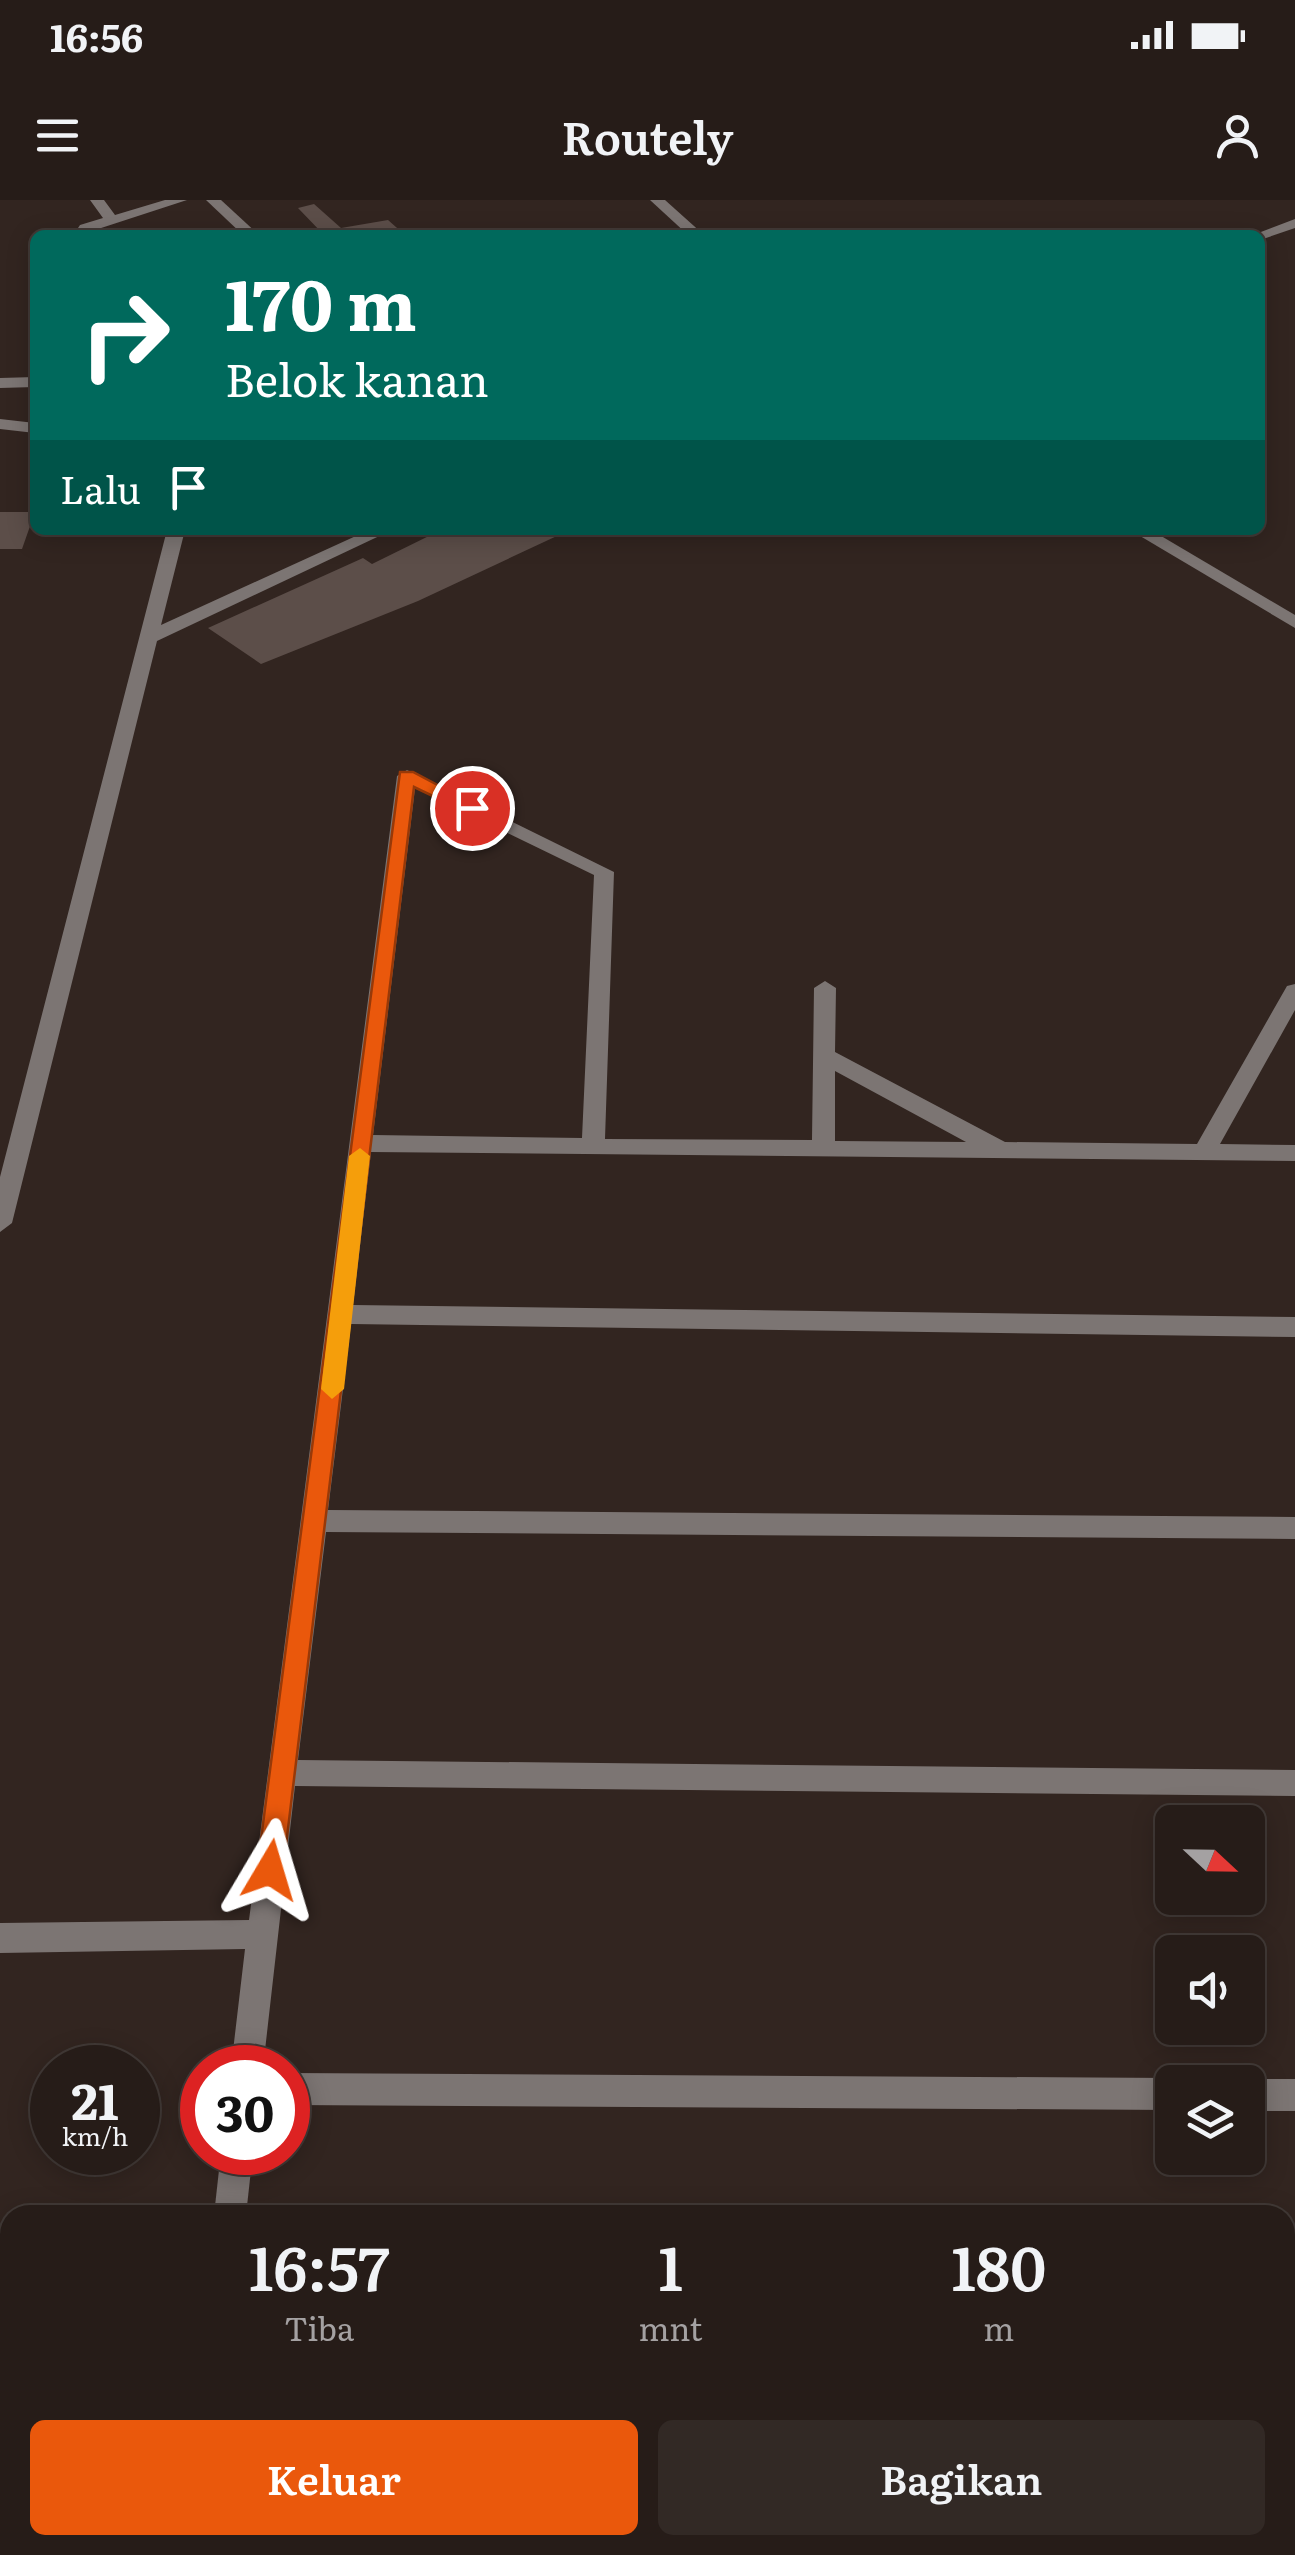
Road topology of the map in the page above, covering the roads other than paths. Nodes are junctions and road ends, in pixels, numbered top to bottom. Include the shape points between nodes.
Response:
1 (96, 200) edge
2 (180, 200) edge
3 (213, 200) edge
4 (656, 200) edge
5 (112, 220) junction
6 (1295, 223) edge
7 (87, 230) edge
8 (246, 230) edge
9 (692, 230) edge
10 (1265, 234) edge
11 (30, 382) edge
12 (0, 383) edge
13 (0, 424) edge
14 (30, 427) edge
15 (175, 535) edge
16 (372, 535) edge
17 (1147, 535) edge
18 (1295, 623) edge
19 (148, 638) junction
20 (825, 988) dead end
21 (1295, 991) edge
22 (824, 1056) junction
23 (361, 1143) junction
24 (592, 1147) junction
25 (822, 1148) junction
26 (1000, 1149) junction
27 (1205, 1150) junction
28 (1295, 1153) edge
29 (0, 1223) edge
30 (342, 1314) junction
31 (1295, 1326) edge
32 (316, 1521) junction
33 (1295, 1528) edge
34 (282, 1773) junction
35 (1295, 1783) edge
36 (262, 1934) junction
37 (0, 1938) edge
38 (250, 2045) edge
39 (310, 2089) edge
40 (1155, 2094) edge
41 (1265, 2095) edge
42 (1295, 2095) edge
43 (234, 2175) edge
44 (231, 2205) edge

1 - 5 street
2 - 5 street
3 - 8 street
4 - 9 street
5 - 7 street
6 - 10 street
11 - 12 street
13 - 14 street
15 - 19 street
16 - 19 street
17 - 18 street
19 - 29 street
20 - 22 street
21 - 27 street
22 - 25 street
22 - 26 street
23 - 24 street
23 - 24 street via 407,776 604,872
23 - 30 street
24 - 25 street
25 - 26 street
26 - 27 street
27 - 28 street
30 - 31 street
30 - 32 street
32 - 33 street
32 - 34 street
34 - 35 street
34 - 36 street
36 - 37 street
36 - 38 street
39 - 40 street
41 - 42 street
43 - 44 street

